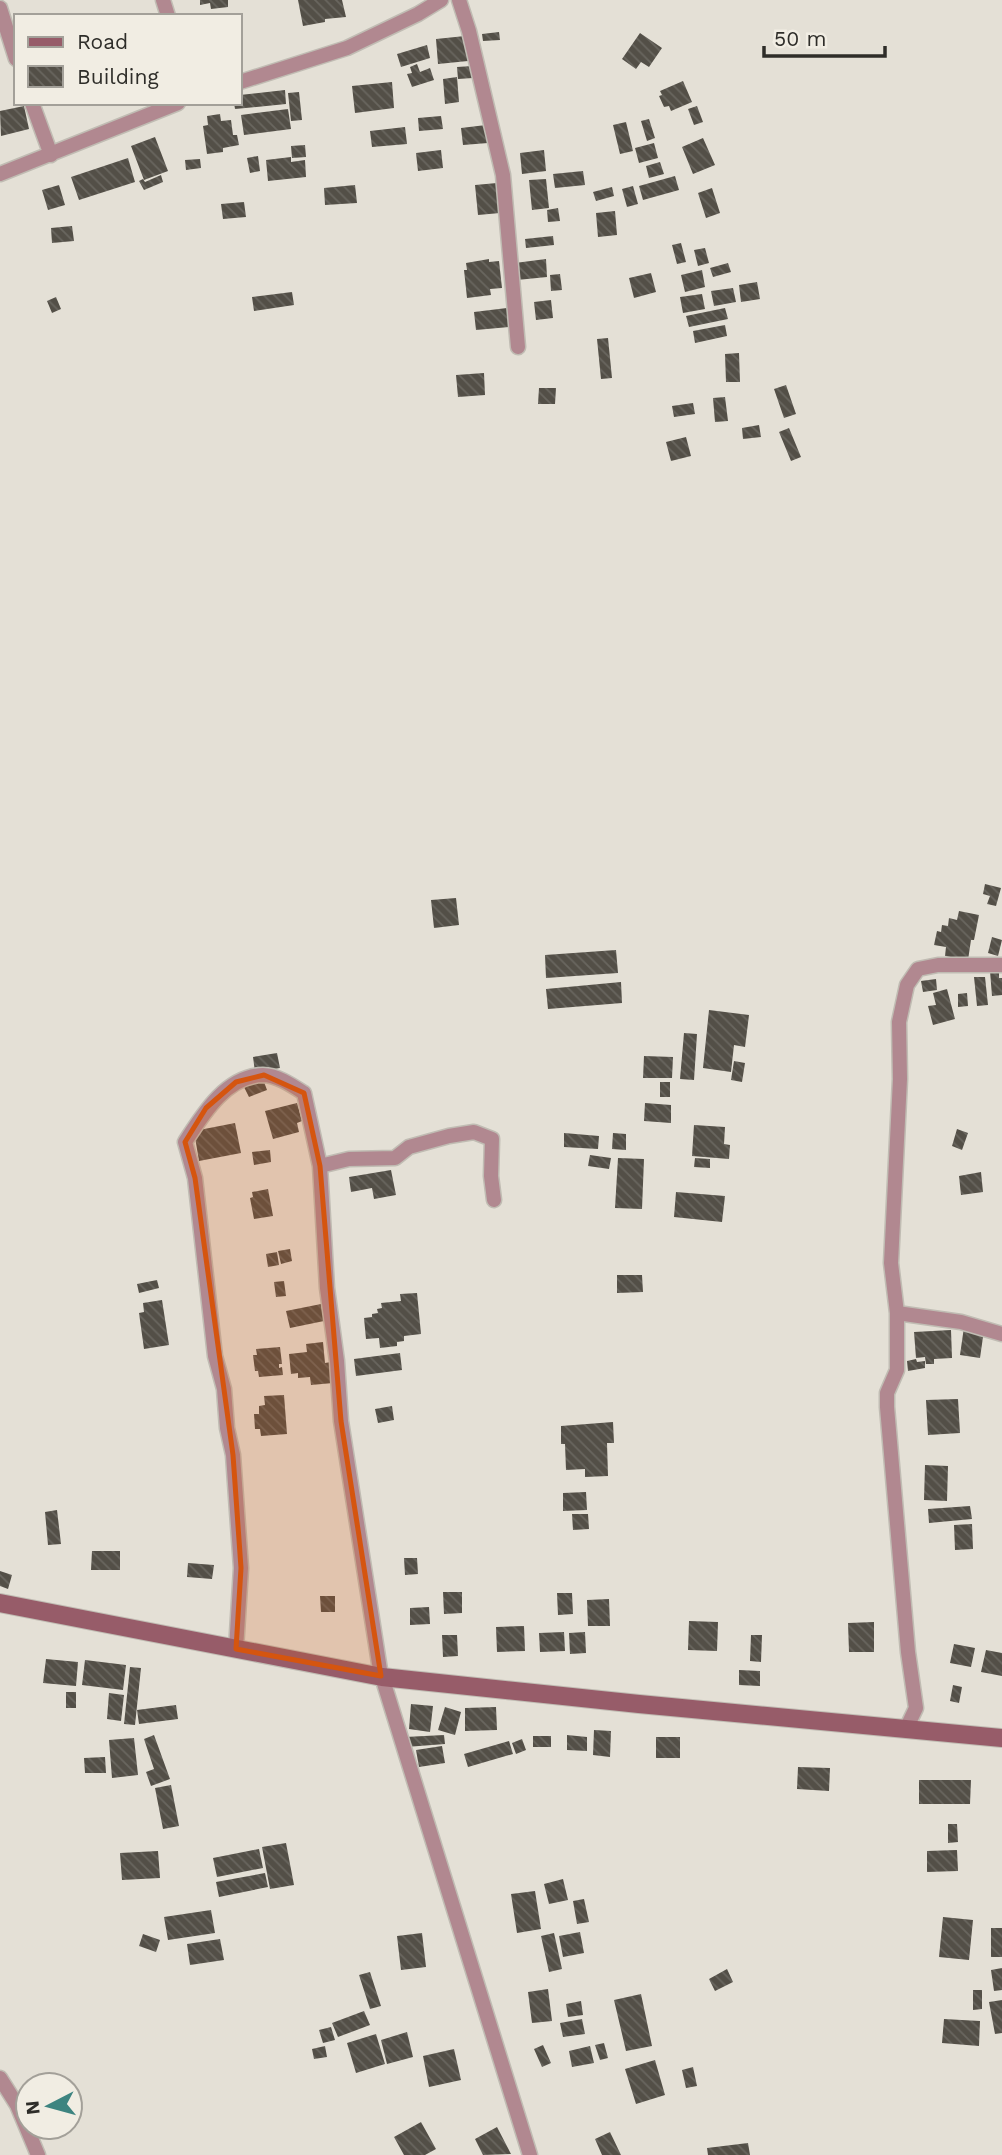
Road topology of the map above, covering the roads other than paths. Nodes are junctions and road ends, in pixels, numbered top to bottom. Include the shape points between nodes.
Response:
1 (441, 0) edge
2 (459, 0) edge
3 (0, 8) edge
4 (14, 53) edge
5 (242, 81) edge
6 (33, 105) edge
7 (173, 105) edge
8 (51, 155) junction
9 (0, 174) edge
10 (518, 347) dead end
11 (1002, 965) edge
12 (320, 1166) junction
13 (494, 1200) dead end
14 (897, 1314) junction
15 (1002, 1334) edge
16 (0, 1603) edge
17 (236, 1649) junction
18 (381, 1676) junction
19 (906, 1729) junction
20 (1002, 1738) edge
21 (0, 2078) edge
22 (38, 2155) edge
23 (530, 2155) edge

1 - 5 street via 347,48
2 - 10 street via 503,176
3 - 4 street
6 - 8 street
7 - 8 street
8 - 9 street
11 - 14 street via 918,969 906,985 899,1022 891,1263
12 - 13 street via 349,1159 395,1158 409,1147 474,1132 492,1139
12 - 17 street via 304,1093 264,1075 236,1082 206,1108 185,1142 195,1178 215,1356 233,1455 241,1568
12 - 18 street via 341,1421
14 - 15 street via 961,1322
14 - 19 street via 897,1370 887,1393 887,1407 916,1708
16 - 17 street
17 - 18 street
18 - 19 street
18 - 23 street
19 - 20 street
21 - 22 street

